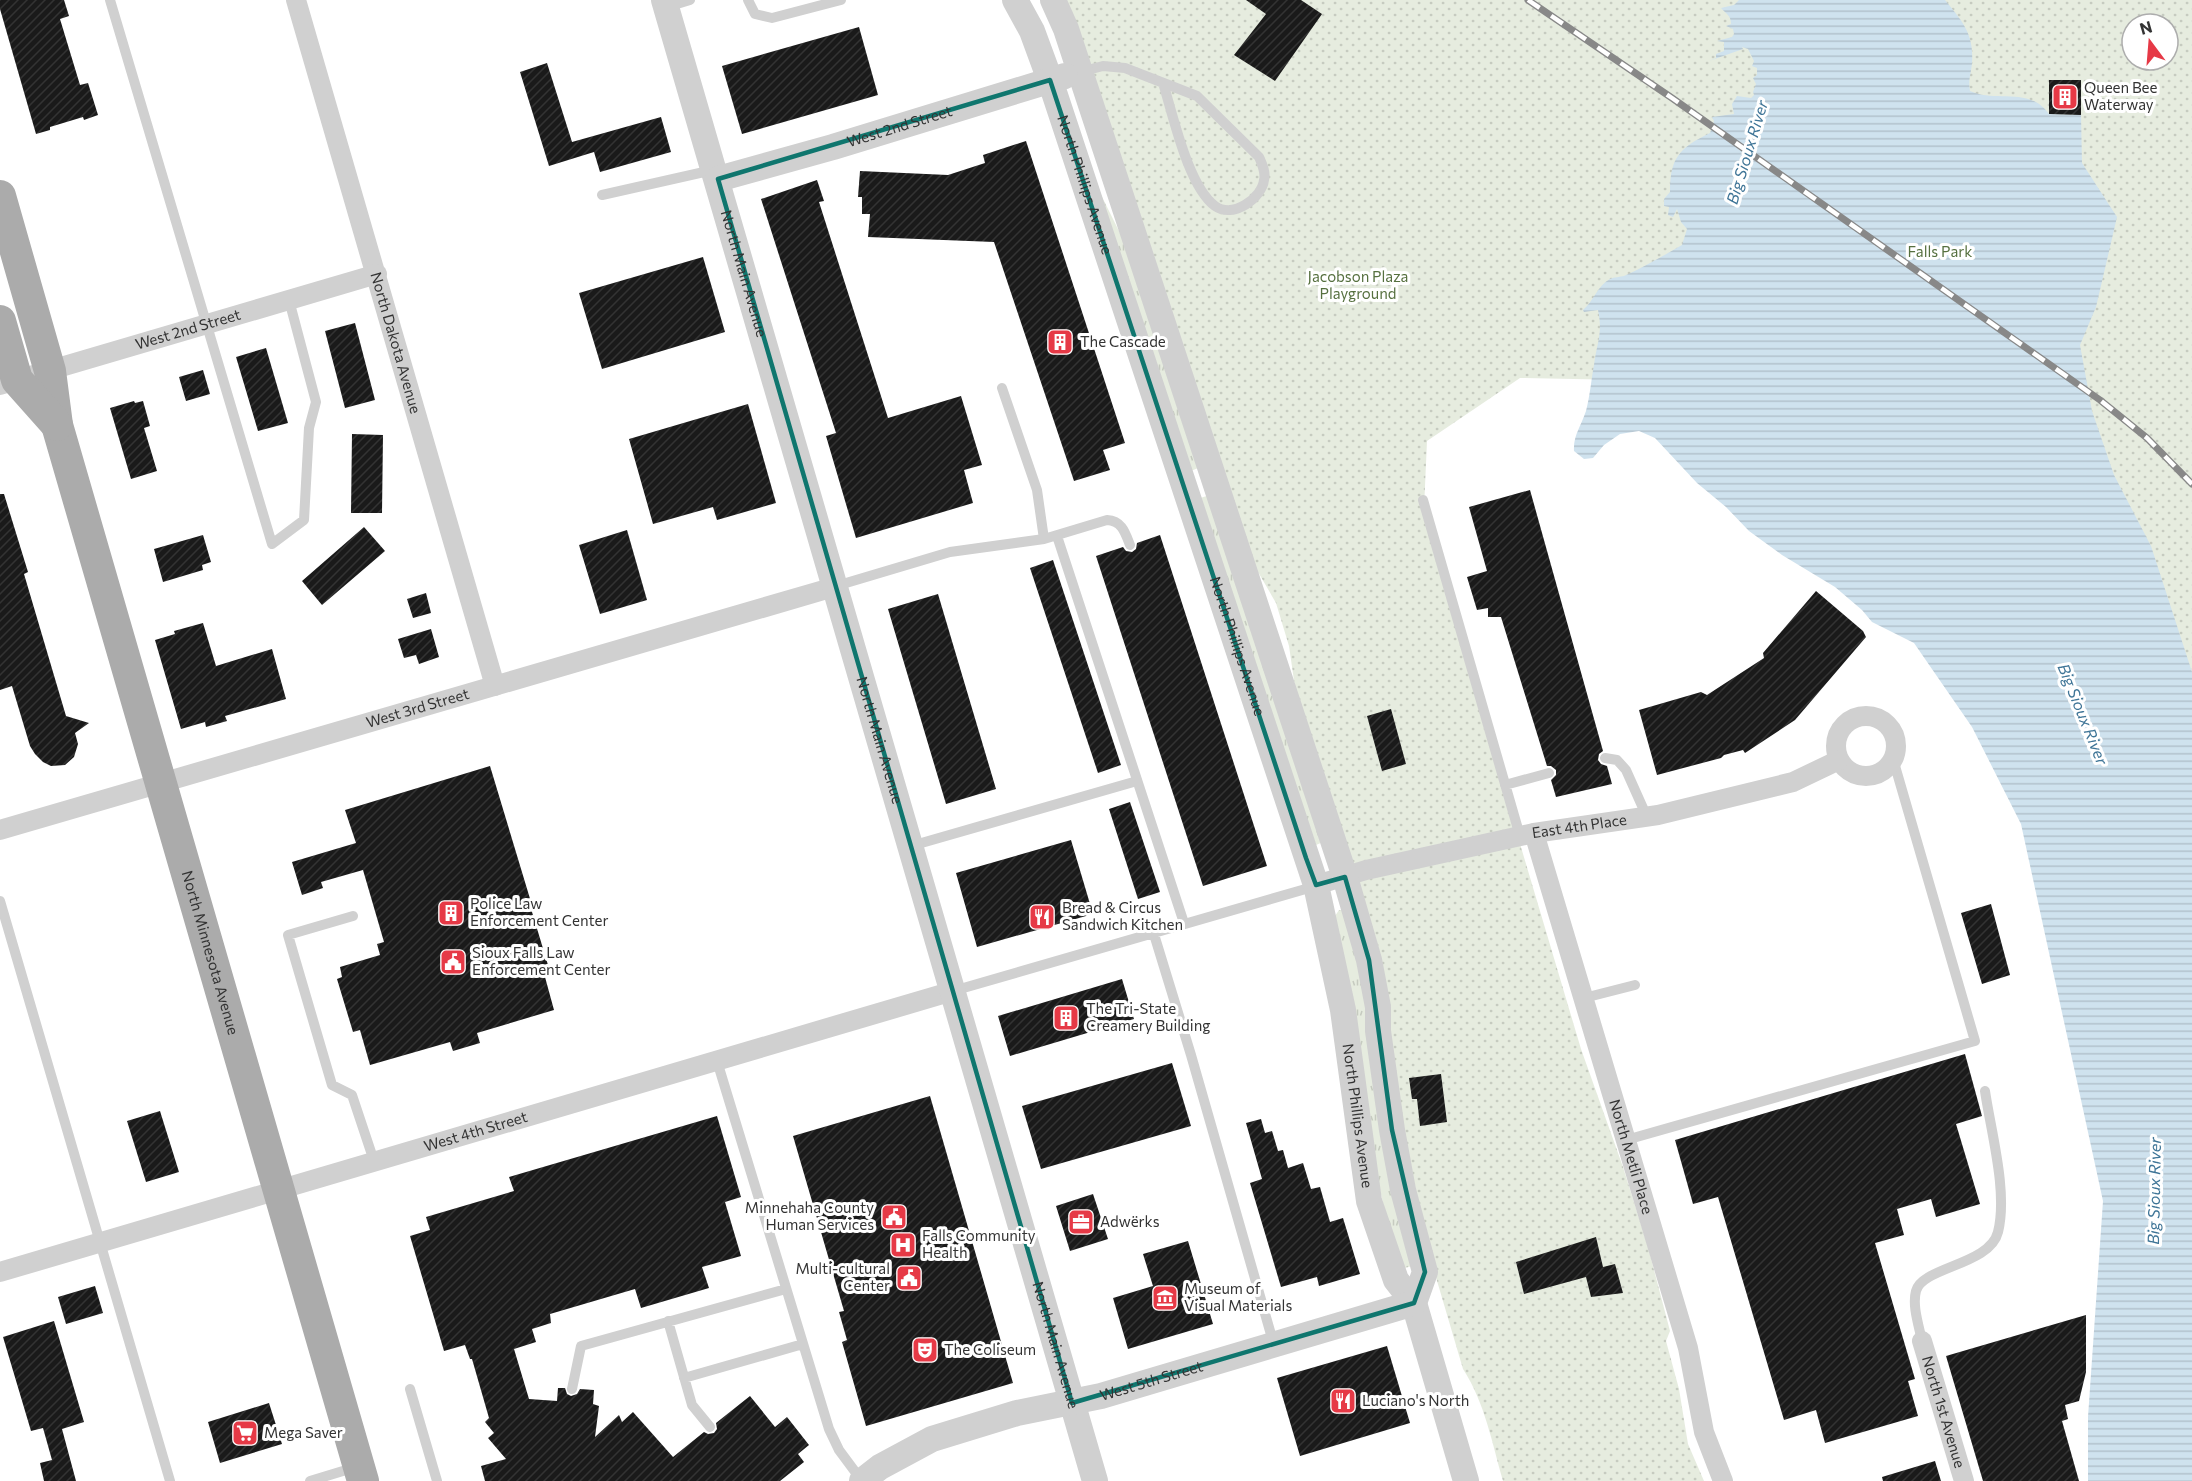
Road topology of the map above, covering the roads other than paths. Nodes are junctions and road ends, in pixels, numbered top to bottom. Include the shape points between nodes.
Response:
1 (110, 0) edge
2 (296, 0) edge
3 (748, 0) edge
4 (841, 0) edge
5 (1015, 0) edge
6 (1053, 0) edge
7 (674, 2) edge
8 (1079, 72) junction
9 (1050, 80) junction
10 (1163, 83) junction
11 (716, 175) junction
12 (602, 195) dead end
13 (0, 196) edge
14 (377, 274) junction
15 (289, 300) junction
16 (0, 321) edge
17 (206, 325) junction
18 (51, 371) junction
19 (8, 383) edge
20 (1002, 388) dead end
21 (57, 425) junction
22 (1423, 500) dead end
23 (1057, 536) junction
24 (1044, 539) junction
25 (1130, 545) dead end
26 (834, 587) junction
27 (495, 686) junction
28 (1605, 758) dead end
29 (1893, 759) junction
30 (1839, 760) junction
31 (1549, 773) dead end
32 (1137, 781) junction
33 (162, 784) junction
34 (1505, 784) junction
35 (1647, 817) junction
36 (0, 830) edge
37 (1527, 834) junction
38 (910, 846) junction
39 (1345, 877) junction
40 (1316, 885) junction
41 (0, 901) edge
42 (354, 916) dead end
43 (1184, 923) junction
44 (1153, 932) junction
45 (1635, 985) dead end
46 (953, 991) junction
47 (1584, 998) junction
48 (717, 1061) junction
49 (1985, 1091) dead end
50 (1626, 1140) junction
51 (374, 1161) junction
52 (279, 1190) junction
53 (100, 1243) junction
54 (0, 1272) edge
55 (786, 1289) junction
56 (1414, 1304) junction
57 (668, 1321) junction
58 (1922, 1341) joint
59 (803, 1344) junction
60 (1274, 1345) junction
61 (684, 1378) junction
62 (410, 1389) dead end
63 (572, 1389) dead end
64 (1071, 1403) junction
65 (710, 1427) dead end
66 (361, 1474) edge
67 (170, 1481) edge
68 (310, 1481) edge
69 (437, 1481) edge
70 (862, 1481) edge
71 (1095, 1481) edge
72 (1466, 1481) edge
73 (1723, 1481) edge
74 (1964, 1481) edge

1 - 17 lane
2 - 14 street, North Dakota Avenue
3 - 4 lane via 755,14 772,18
5 - 9 street, North Phillips Avenue via 1032,31
6 - 8 street, North Phillips Avenue
7 - 11 street, North Main Avenue
8 - 9 street, West 2nd Street
8 - 10 lane via 1103,66 1125,68
8 - 39 street, North Phillips Avenue
9 - 11 street, West 2nd Street via 834,147
9 - 40 street, North Phillips Avenue
10 - 10 lane via 1197,96 1259,157 1265,179 1259,195 1241,207 1224,210 1215,206 1186,159
11 - 12 lane
11 - 26 street, North Main Avenue
13 - 18 main road, North Minnesota Avenue
14 - 15 street, West 2nd Street
14 - 27 street, North Dakota Avenue
15 - 17 street, West 2nd Street
15 - 17 lane via 316,402 309,428 304,520 272,544
16 - 19 main road, North Minnesota Avenue
17 - 18 street, West 2nd Street
18 - 19 street, West 2nd Street
18 - 21 main road, North Minnesota Avenue
19 - 21 main road, North Minnesota Avenue
20 - 24 lane via 1037,490
21 - 33 main road, North Minnesota Avenue
22 - 34 lane
23 - 24 lane
23 - 25 lane via 1107,520 1116,521
23 - 32 lane
24 - 26 lane via 950,552
26 - 27 street, West 3rd Street
26 - 38 street, North Main Avenue
27 - 33 street, West 3rd Street
28 - 35 lane via 1617,760 1626,770
29 - 30 street via 1880,773 1870,776 1852,773
29 - 30 street via 1896,739 1892,730 1885,722 1866,715 1846,722 1840,730 1836,740
29 - 50 lane via 1975,1041
30 - 35 street, East 4th Place via 1793,782
31 - 34 lane
32 - 38 lane
32 - 43 lane
33 - 36 street, West 3rd Street
33 - 52 main road, North Minnesota Avenue
34 - 37 lane
35 - 37 street, East 4th Place
37 - 39 street, East 4th Place
37 - 47 street, North Metli Place
38 - 46 street, North Main Avenue
39 - 40 street, East 4th Place
39 - 56 street, North Phillips Avenue via 1371,972 1392,1130 1425,1272
40 - 43 lane
40 - 56 street, North Phillips Avenue via 1343,1010 1369,1201 1396,1280
41 - 53 lane
42 - 51 lane via 288,935 332,1085 352,1095
43 - 44 lane
44 - 46 lane
44 - 60 lane
45 - 47 lane
46 - 48 street, West 4th Street
46 - 64 street, North Main Avenue
47 - 50 street, North Metli Place
48 - 51 street, West 4th Street
48 - 55 lane
49 - 58 lane via 2001,1195 1998,1233 1987,1250 1925,1279 1916,1289
50 - 73 street, North Metli Place via 1688,1348 1704,1432
51 - 52 street, West 4th Street
52 - 53 street, West 4th Street
52 - 66 main road, North Minnesota Avenue
53 - 54 street, West 4th Street
53 - 67 lane
55 - 57 lane
55 - 59 lane
56 - 60 street, West 5th Street
56 - 72 street, North Phillips Avenue
57 - 61 lane
57 - 63 lane via 581,1346
58 - 74 street, North 1st Avenue
59 - 61 lane
59 - 70 lane via 829,1429
60 - 64 street, West 5th Street
61 - 65 lane via 692,1406
62 - 69 lane
64 - 70 street, West 5th Street via 1017,1413 932,1439
64 - 71 street, North Main Avenue
66 - 68 lane

